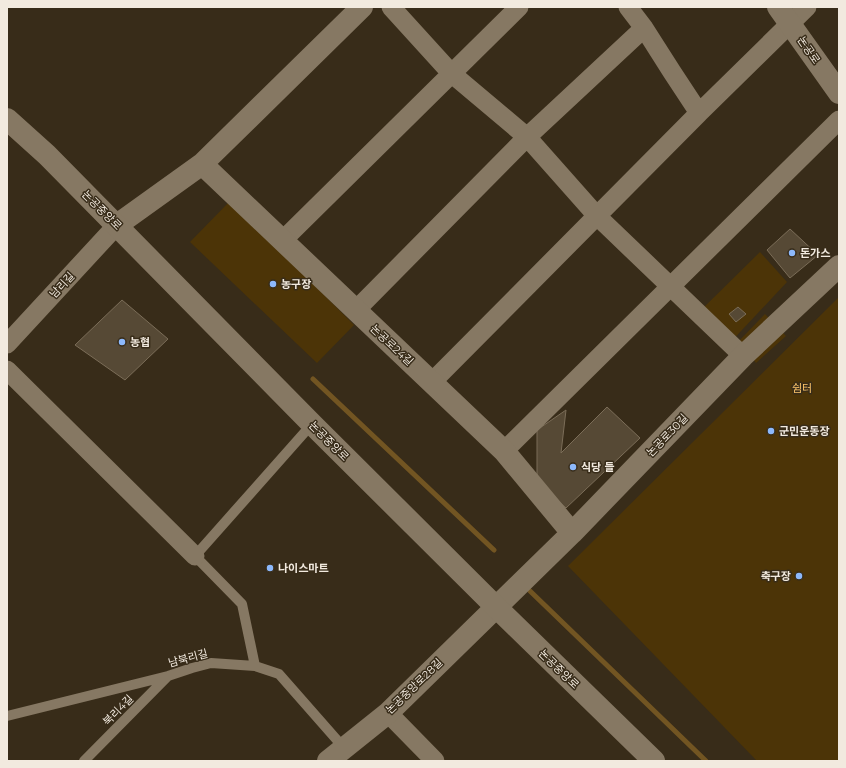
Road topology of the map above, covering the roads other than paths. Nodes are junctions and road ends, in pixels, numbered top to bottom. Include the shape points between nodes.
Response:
1 (362, 7) edge
2 (391, 7) edge
3 (519, 7) edge
4 (628, 7) edge
5 (807, 7) edge
6 (784, 15) edge
7 (644, 28) junction
8 (451, 73) junction
9 (839, 94) edge
10 (699, 113) junction
11 (7, 119) edge
12 (839, 120) edge
13 (527, 137) junction
14 (202, 164) junction
15 (597, 216) junction
16 (117, 225) junction
17 (282, 242) junction
18 (839, 266) edge
19 (670, 286) junction
20 (355, 311) junction
21 (7, 344) edge
22 (743, 356) junction
23 (7, 370) edge
24 (432, 382) junction
25 (312, 424) junction
26 (504, 451) junction
27 (572, 533) junction
28 (195, 556) junction
29 (496, 607) junction
30 (255, 666) junction
31 (168, 676) junction
32 (388, 712) junction
33 (7, 716) edge
34 (336, 755) edge
35 (84, 761) edge
36 (435, 761) edge
37 (654, 761) edge

1 - 14 street
2 - 8 street
3 - 8 street
4 - 7 street
5 - 6 street
6 - 9 street, 논공로
6 - 10 street
7 - 10 street
7 - 13 street
8 - 13 street
8 - 17 street
10 - 15 street
11 - 16 street, 논공중앙로
12 - 19 street
13 - 15 street
13 - 20 street
14 - 16 street
14 - 17 street, 논공로24길
15 - 19 street
15 - 24 street
16 - 21 street, 남리길
16 - 25 street, 논공중앙로
17 - 20 street, 논공로24길
18 - 22 street, 논공로30길
19 - 22 street
19 - 26 street
20 - 24 street, 논공로24길
22 - 27 street, 논공로30길
23 - 28 street
24 - 26 street, 논공로24길
25 - 28 lane
25 - 29 street, 논공중앙로
26 - 27 street, 논공로24길
27 - 29 street, 논공로30길
28 - 30 lane via 242,604
29 - 32 street, 논공중앙로28길
29 - 37 street, 논공중앙로
30 - 31 lane, 남북리길 via 211,663
30 - 34 lane, 남북리길 via 279,674
31 - 33 lane, 남북리길
31 - 35 lane, 북리4길
32 - 34 street, 논공중앙로28길
32 - 36 street

